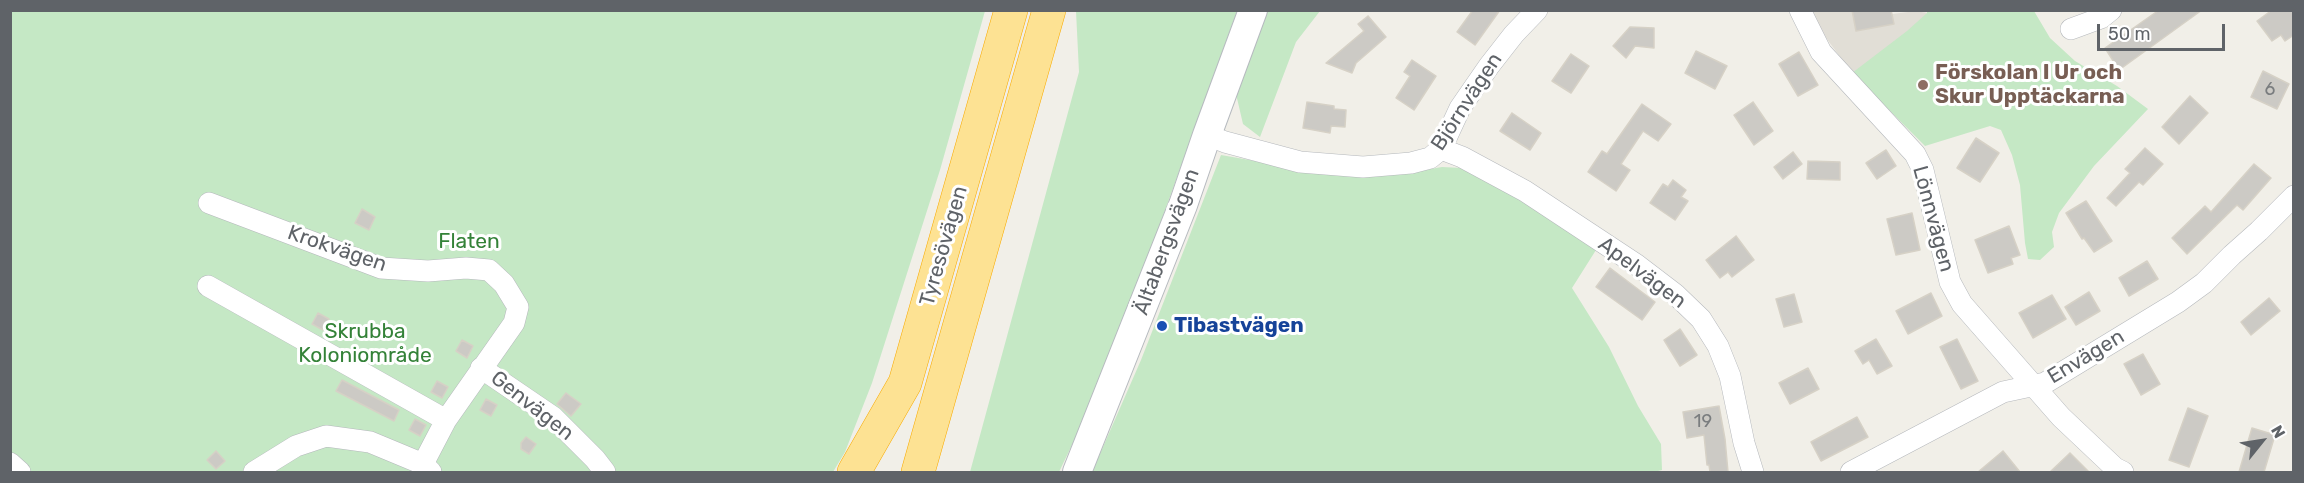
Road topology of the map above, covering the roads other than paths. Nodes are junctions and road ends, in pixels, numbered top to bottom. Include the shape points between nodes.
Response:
1 (1011, 10) edge
2 (1049, 10) edge
3 (1253, 10) edge
4 (1537, 10) edge
5 (1800, 10) edge
6 (2111, 10) edge
7 (2071, 29) dead end
8 (1206, 135) junction
9 (1441, 149) junction
10 (2294, 196) edge
11 (209, 203) dead end
12 (208, 286) dead end
13 (481, 368) junction
14 (905, 383) junction
15 (2033, 385) junction
16 (446, 420) junction
17 (10, 463) edge
18 (427, 468) edge
19 (20, 472) edge
20 (254, 472) edge
21 (606, 472) edge
22 (854, 472) edge
23 (880, 472) edge
24 (918, 472) edge
25 (1077, 472) edge
26 (1753, 472) edge
27 (1851, 472) edge
28 (2123, 472) edge

1 - 14 highway, Tyresövägen
2 - 24 highway, Tyresövägen
3 - 8 street, Ältabergsvägen
4 - 9 street, Björnvägen via 1489,66 1460,108
5 - 15 street, Lönnvägen via 1821,52 1915,154 1923,170 1950,282 1962,304
6 - 7 street
8 - 9 street, Björnvägen via 1300,162 1363,167 1411,163 1430,158
8 - 25 street, Ältabergsvägen via 1133,335
9 - 26 street, Apelvägen via 1534,197 1676,294 1701,320 1718,346 1730,376
10 - 15 street, Envägen via 2204,283 2045,383
11 - 13 street, Krokvägen via 381,268 489,270 504,284 518,308 514,323
12 - 16 street
13 - 16 street, Krokvägen
13 - 21 street, Genvägen via 553,417
14 - 22 highway, Tyresövägen
14 - 23 highway
15 - 27 street, Envägen via 2003,392
15 - 28 street, Lönnvägen via 2061,417
16 - 18 street, Krokvägen
17 - 19 street
18 - 20 street via 370,442 326,436 296,446

